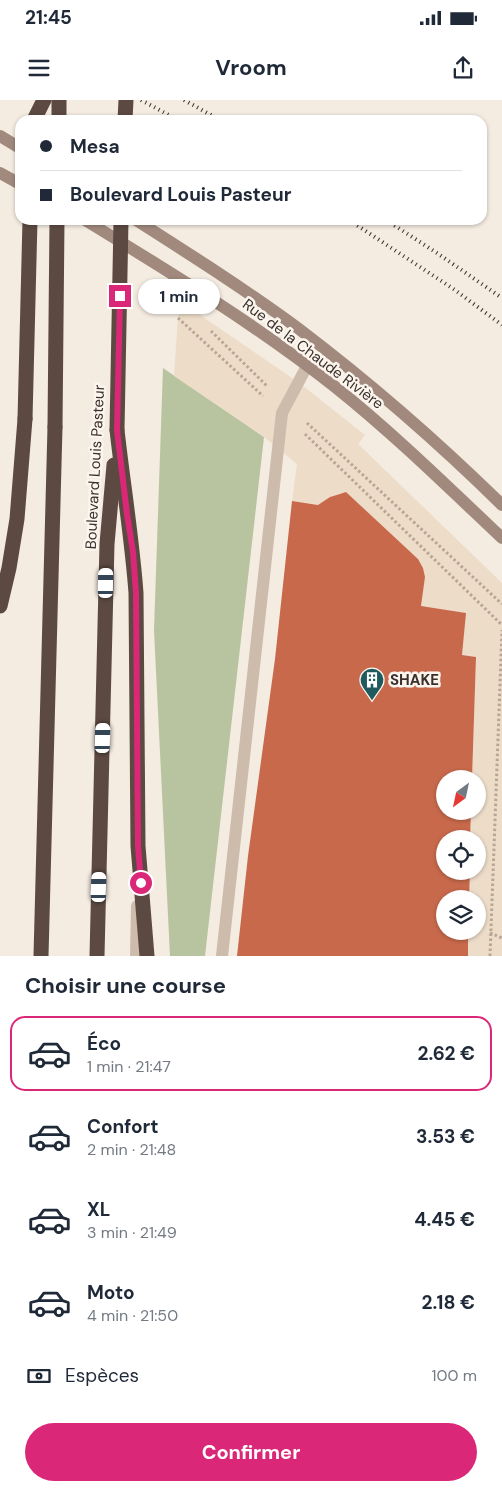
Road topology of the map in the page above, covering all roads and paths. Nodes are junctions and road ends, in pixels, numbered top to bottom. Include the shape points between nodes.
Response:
1 (44, 100) edge
2 (59, 100) edge
3 (126, 100) edge
4 (36, 115) edge
5 (59, 115) edge
6 (125, 115) edge
7 (0, 136) edge
8 (15, 145) edge
9 (0, 173) edge
10 (15, 181) edge
11 (30, 225) edge
12 (57, 225) edge
13 (93, 225) edge
14 (121, 225) edge
15 (144, 225) edge
16 (178, 318) dead end
17 (307, 366) junction
18 (282, 413) junction
19 (117, 430) junction
20 (502, 505) edge
21 (502, 538) edge
22 (0, 606) edge
23 (502, 625) edge
24 (502, 630) edge
25 (138, 846) junction
26 (490, 933) junction
27 (502, 938) edge
28 (41, 956) edge
29 (97, 956) edge
30 (136, 956) edge
31 (147, 956) edge
32 (222, 956) edge
33 (490, 956) edge

1 - 4 highway
2 - 5 highway
3 - 6 highway
7 - 8 street
9 - 10 street
11 - 22 highway, bridge via 25,419 16,519
12 - 28 highway, bridge
13 - 17 street, Rue de la Chaude Rivière via 190,285
14 - 19 highway, Boulevard Louis Pasteur, bridge
15 - 20 street, Rue de la Chaude Rivière via 306,335 418,426
16 - 18 path
17 - 18 lane
17 - 21 street, Rue de la Chaude Rivière via 399,441
18 - 23 path
18 - 32 lane
19 - 25 highway via 136,593
19 - 29 highway, Boulevard Louis Pasteur via 108,544
24 - 26 path
25 - 30 lane
25 - 31 highway
26 - 27 path
26 - 33 path

